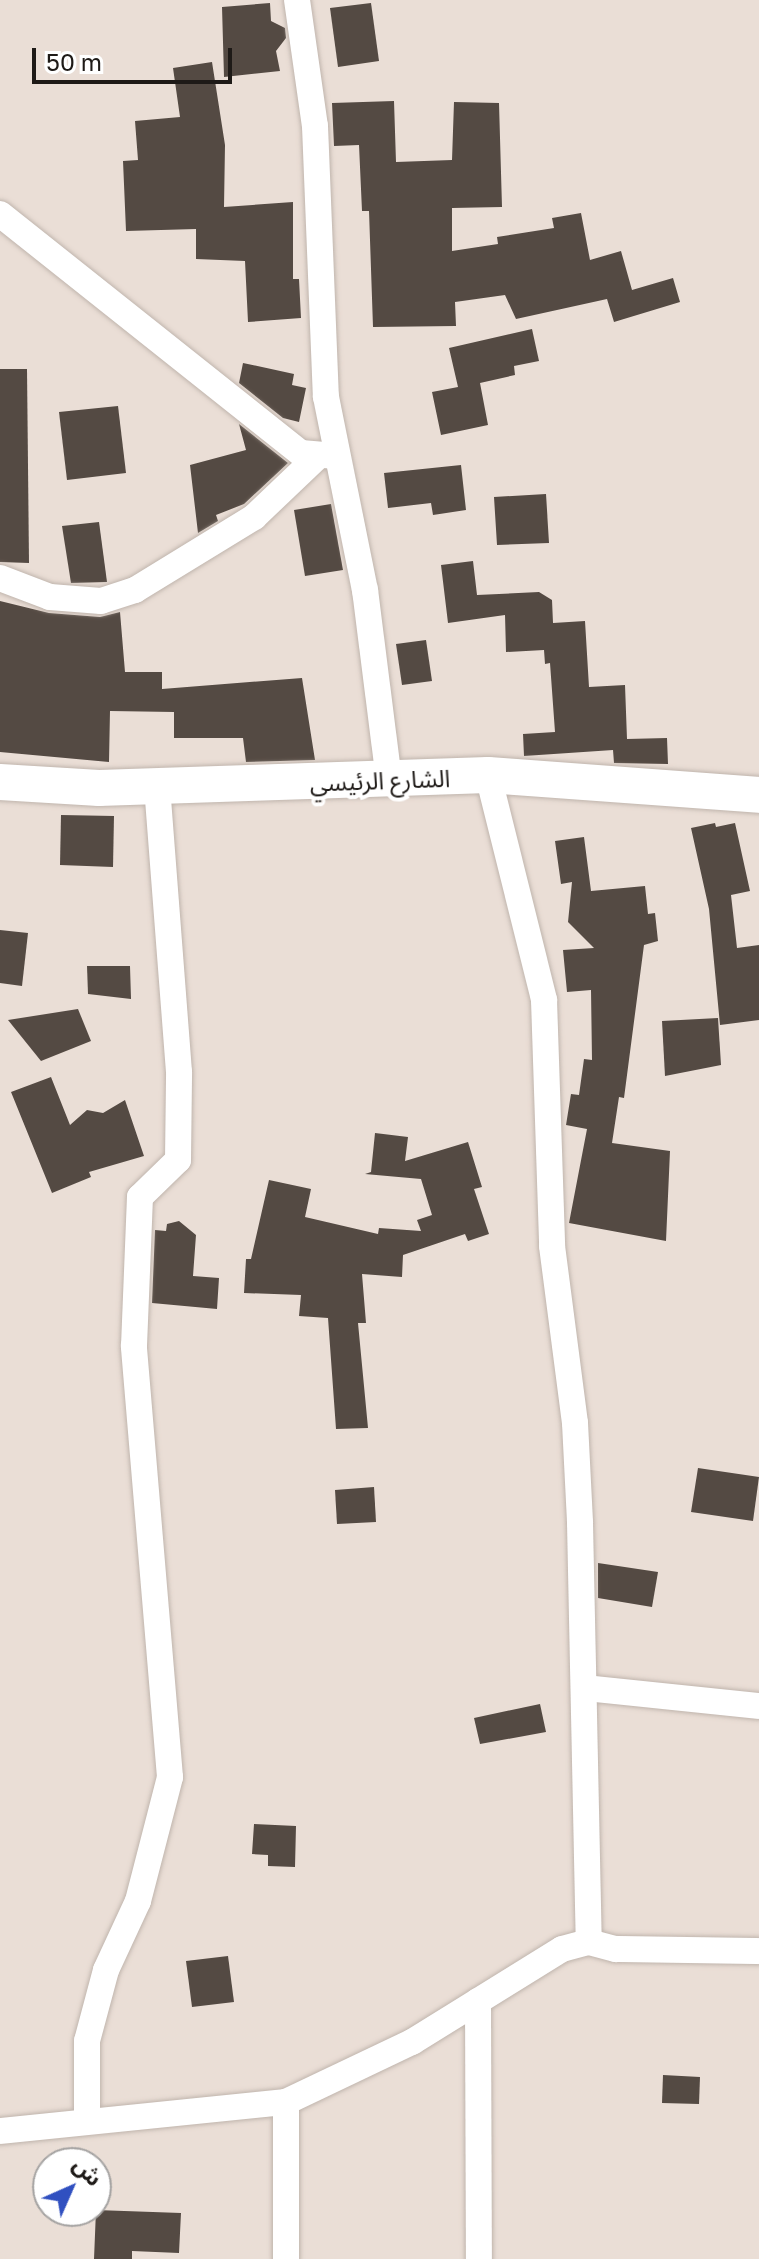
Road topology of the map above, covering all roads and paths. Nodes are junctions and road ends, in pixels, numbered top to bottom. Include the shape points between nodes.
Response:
1 (297, 0) edge
2 (0, 214) edge
3 (326, 457) junction
4 (0, 578) edge
5 (488, 775) junction
6 (389, 781) junction
7 (0, 782) edge
8 (157, 786) junction
9 (759, 795) edge
10 (585, 1688) junction
11 (759, 1706) edge
12 (589, 1942) junction
13 (759, 1951) edge
14 (478, 2001) junction
15 (286, 2102) junction
16 (87, 2119) junction
17 (0, 2131) edge
18 (286, 2259) edge
19 (479, 2259) edge

1 - 3 street via 315,126
2 - 3 street via 301,453
3 - 4 street via 254,517 135,590 101,601 50,597
3 - 6 street via 365,590
5 - 6 street, الشارع الرئيسي
5 - 9 street, الشارع الرئيسي
5 - 10 street via 544,1000 552,1246 575,1423
6 - 8 street, الشارع الرئيسي
7 - 8 street, الشارع الرئيسي
8 - 16 street via 179,1072 178,1160 140,1197 134,1346 170,1777 138,1901 106,1970 87,2041
10 - 11 street
10 - 12 street
12 - 13 street via 616,1949
12 - 14 street via 562,1949
14 - 15 street via 412,2042
14 - 19 street
15 - 16 street
15 - 18 street
16 - 17 street

